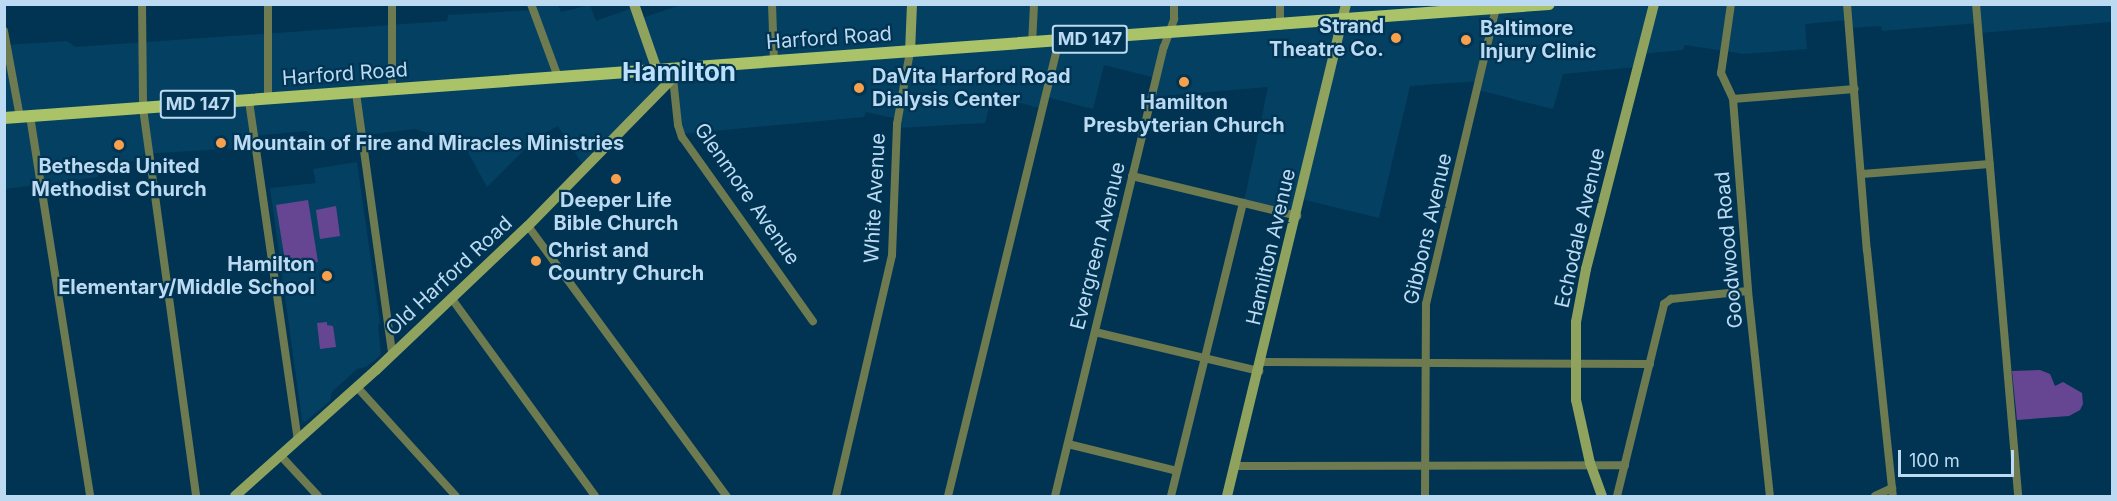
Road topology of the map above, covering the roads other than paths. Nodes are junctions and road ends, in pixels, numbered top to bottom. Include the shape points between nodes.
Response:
1 (142, 4) edge
2 (268, 4) edge
3 (392, 4) edge
4 (531, 4) edge
5 (634, 4) edge
6 (772, 4) edge
7 (912, 4) edge
8 (1034, 4) edge
9 (1174, 4) edge
10 (1280, 4) edge
11 (1346, 4) edge
12 (1549, 4) edge
13 (1654, 4) edge
14 (1731, 4) edge
15 (1847, 4) edge
16 (1976, 4) edge
17 (1522, 6) edge
18 (1496, 9) junction
19 (1343, 21) junction
20 (1280, 26) junction
21 (4, 30) edge
22 (1169, 34) junction
23 (1059, 42) junction
24 (1032, 44) junction
25 (910, 52) junction
26 (774, 62) junction
27 (657, 70) junction
28 (674, 73) junction
29 (558, 77) junction
30 (1855, 89) junction
31 (392, 90) junction
32 (356, 93) junction
33 (268, 99) junction
34 (1733, 99) junction
35 (249, 101) junction
36 (143, 108) junction
37 (25, 117) junction
38 (4, 118) edge
39 (1990, 164) junction
40 (1862, 174) junction
41 (1132, 176) junction
42 (1243, 203) junction
43 (1297, 216) junction
44 (528, 226) junction
45 (1748, 291) junction
46 (452, 300) junction
47 (813, 321) dead end
48 (1095, 332) junction
49 (392, 354) junction
50 (1205, 358) junction
51 (1575, 361) junction
52 (1425, 363) junction
53 (1650, 364) junction
54 (1260, 367) junction
55 (357, 387) junction
56 (298, 439) junction
57 (1068, 444) junction
58 (280, 455) junction
59 (1590, 463) junction
60 (1426, 464) junction
61 (1625, 465) junction
62 (1235, 466) junction
63 (1177, 471) junction
64 (1893, 492) edge
65 (90, 496) edge
66 (196, 496) edge
67 (235, 496) edge
68 (318, 496) edge
69 (456, 496) edge
70 (595, 496) edge
71 (726, 496) edge
72 (836, 496) edge
73 (948, 496) edge
74 (1054, 496) edge
75 (1171, 496) edge
76 (1227, 496) edge
77 (1425, 496) edge
78 (1602, 496) edge
79 (1617, 496) edge
80 (1770, 496) edge
81 (1875, 496) edge
82 (2018, 496) edge

1 - 36 street
2 - 33 street
3 - 31 street
4 - 29 street
5 - 27 street
6 - 26 street
7 - 25 street, White Avenue
8 - 24 street
9 - 22 street, Evergreen Avenue
10 - 20 street
11 - 19 street, Hamilton Avenue
12 - 17 main road, Harford Road / MD 147
13 - 51 street, Echodale Avenue via 1586,269 1576,322
14 - 34 street, Goodwood Road via 1721,73
15 - 30 street
16 - 39 street
17 - 18 main road, Harford Road / MD 147
18 - 19 main road, Harford Road / MD 147
18 - 52 street, Gibbons Avenue via 1426,304
19 - 20 main road, Harford Road / MD 147
19 - 43 street, Hamilton Avenue
20 - 22 main road, Harford Road / MD 147
21 - 37 street
22 - 23 main road, Harford Road / MD 147
22 - 41 street, Evergreen Avenue
23 - 24 main road, Harford Road / MD 147
23 - 73 street
24 - 25 main road, Harford Road / MD 147
25 - 26 main road, Harford Road / MD 147
25 - 72 street, White Avenue via 897,124 892,255
26 - 28 main road, Harford Road / MD 147
27 - 28 main road, Harford Road / MD 147
27 - 29 main road, Harford Road / MD 147
28 - 44 street, Old Harford Road
28 - 47 street, Glenmore Avenue via 682,137
29 - 31 main road, Harford Road / MD 147
30 - 34 street
30 - 40 street
31 - 32 main road, Harford Road / MD 147
32 - 33 main road, Harford Road / MD 147
32 - 49 street
33 - 35 main road, Harford Road / MD 147
34 - 45 street, Goodwood Road
35 - 36 main road, Harford Road / MD 147
35 - 56 street
36 - 37 main road, Harford Road / MD 147
36 - 66 street
37 - 38 main road, Harford Road / MD 147
37 - 65 street
39 - 40 street
39 - 82 street
40 - 64 street
41 - 42 street
41 - 48 street, Evergreen Avenue
42 - 43 street
42 - 50 street
43 - 54 street, Hamilton Avenue
44 - 46 street, Old Harford Road
44 - 71 street
45 - 53 street via 1667,300
45 - 80 street, Goodwood Road
46 - 49 street, Old Harford Road
46 - 70 street
48 - 50 street
48 - 57 street, Evergreen Avenue
49 - 55 street, Old Harford Road
50 - 54 street
50 - 63 street
51 - 52 street
51 - 53 street
51 - 59 street, Echodale Avenue via 1576,400
52 - 54 street
52 - 60 street, Gibbons Avenue
53 - 61 street
54 - 62 street, Hamilton Avenue
55 - 56 street, Old Harford Road
55 - 69 street
56 - 58 street, Old Harford Road
57 - 63 street
57 - 74 street, Evergreen Avenue
58 - 67 street, Old Harford Road
58 - 68 street
59 - 60 street
59 - 61 street
59 - 78 street, Echodale Avenue
60 - 62 street
60 - 77 street, Gibbons Avenue
61 - 79 street
62 - 76 street, Hamilton Avenue
63 - 75 street
64 - 81 street

